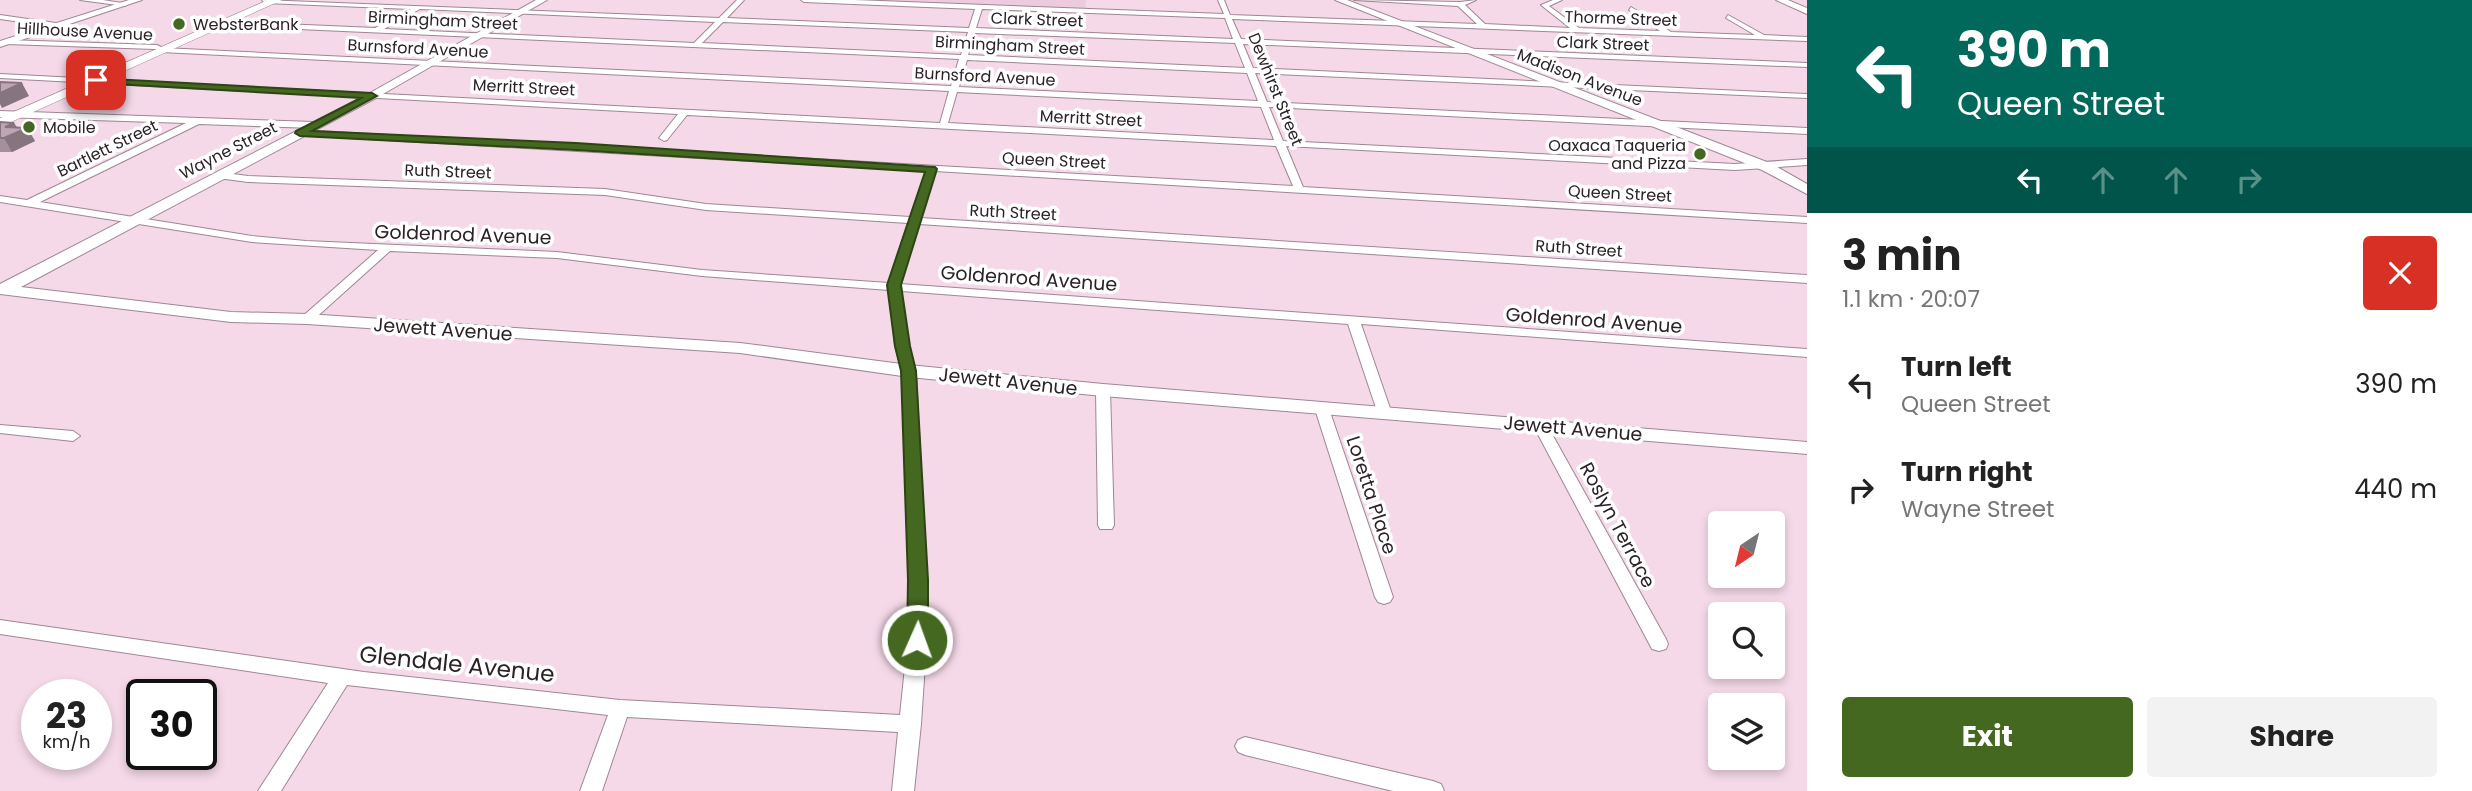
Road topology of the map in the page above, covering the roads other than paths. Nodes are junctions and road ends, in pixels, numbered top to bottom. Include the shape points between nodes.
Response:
1 (83, 0) edge
2 (138, 0) edge
3 (543, 0) edge
4 (741, 0) edge
5 (804, 0) edge
6 (1141, 0) edge
7 (1221, 0) edge
8 (1339, 0) edge
9 (1357, 0) edge
10 (1473, 0) edge
11 (1559, 0) edge
12 (1780, 0) edge
13 (1790, 0) edge
14 (271, 1) edge
15 (125, 4) junction
16 (1460, 4) junction
17 (419, 7) junction
18 (979, 7) junction
19 (1631, 9) dead end
20 (1807, 9) edge
21 (523, 12) junction
22 (1143, 13) junction
23 (0, 17) edge
24 (1228, 17) junction
25 (1728, 17) dead end
26 (721, 20) junction
27 (216, 23) junction
28 (1399, 23) junction
29 (56, 25) junction
30 (1483, 26) junction
31 (972, 30) junction
32 (1577, 30) junction
33 (375, 31) junction
34 (1670, 34) junction
35 (481, 36) junction
36 (1765, 38) junction
37 (1807, 39) edge
38 (1238, 41) junction
39 (3, 43) edge
40 (696, 45) junction
41 (159, 48) junction
42 (1471, 51) junction
43 (964, 58) junction
44 (433, 63) junction
45 (1807, 65) edge
46 (1250, 70) junction
47 (0, 76) edge
48 (90, 80) junction
49 (1554, 84) junction
50 (954, 89) junction
51 (372, 96) junction
52 (1807, 96) edge
53 (1263, 103) junction
54 (685, 111) junction
55 (5, 116) edge
56 (198, 120) junction
57 (1654, 122) junction
58 (316, 125) junction
59 (943, 126) junction
60 (1807, 131) edge
61 (300, 133) junction
62 (664, 138) dead end
63 (1278, 143) junction
64 (1807, 162) edge
65 (1767, 167) junction
66 (931, 169) junction
67 (218, 175) junction
68 (1298, 190) junction
69 (1807, 190) edge
70 (0, 199) edge
71 (29, 204) junction
72 (134, 219) junction
73 (1807, 220) edge
74 (914, 222) junction
75 (387, 248) junction
76 (1807, 279) edge
77 (894, 285) junction
78 (1, 290) edge
79 (307, 319) junction
80 (1353, 320) junction
81 (1807, 353) edge
82 (909, 371) junction
83 (1103, 390) junction
84 (1321, 406) junction
85 (1384, 411) junction
86 (1540, 425) junction
87 (0, 429) edge
88 (73, 436) dead end
89 (1807, 448) edge
90 (1106, 525) dead end
91 (1384, 597) dead end
92 (0, 627) edge
93 (1659, 644) dead end
94 (342, 677) junction
95 (620, 708) junction
96 (911, 724) junction
97 (1245, 746) dead end
98 (268, 791) edge
99 (591, 791) edge
100 (903, 791) edge
101 (1433, 791) edge

1 - 15 street
2 - 15 main road
3 - 21 main road, Wayne Street
4 - 26 street
5 - 18 street, Thorme Street
6 - 22 street
7 - 24 street, Dewhirst Street
8 - 28 main road, Madison Avenue
9 - 16 street
10 - 16 street
11 - 32 street via 1544,5
12 - 20 main road
13 - 20 main road
14 - 17 street, Clark Street
14 - 27 main road
15 - 29 main road
16 - 30 street
17 - 21 street, Clark Street
17 - 33 street
18 - 22 street, Thorme Street
18 - 31 street
19 - 34 street
21 - 26 street, Clark Street
21 - 35 main road, Wayne Street
22 - 24 street, Thorme Street
23 - 29 street
24 - 28 street, Thorme Street
24 - 38 street, Dewhirst Street
25 - 36 street
26 - 31 street, Clark Street
26 - 40 street
27 - 33 street, Birmingham Street
27 - 41 main road
28 - 30 street, Thorme Street
28 - 42 main road, Madison Avenue
29 - 39 main road
30 - 32 street, Thorme Street
31 - 38 street, Clark Street
31 - 43 street
32 - 34 street, Thorme Street
33 - 35 street, Birmingham Street
34 - 36 street, Thorme Street
35 - 40 street, Birmingham Street
35 - 44 main road, Wayne Street
36 - 37 street, Thorme Street
38 - 42 street, Clark Street
38 - 46 street, Dewhirst Street
39 - 41 street, Hillhouse Avenue
40 - 43 street, Birmingham Street
41 - 44 street, Burnsford Avenue
41 - 48 main road
42 - 45 street, Clark Street
42 - 49 main road, Madison Avenue
43 - 46 street, Birmingham Street
43 - 50 street
44 - 50 street, Burnsford Avenue
44 - 51 main road, Wayne Street
46 - 49 street, Birmingham Street
46 - 53 street, Dewhirst Street
47 - 48 street, Merritt Street
48 - 51 street, Merritt Street
48 - 55 main road
49 - 52 street, Birmingham Street
49 - 57 main road, Madison Avenue
50 - 53 street, Burnsford Avenue
50 - 59 street
51 - 54 street, Merritt Street
51 - 58 main road, Wayne Street
53 - 57 street, Burnsford Avenue
53 - 63 street, Dewhirst Street
54 - 59 street, Merritt Street
54 - 62 street
55 - 56 street
56 - 58 street
56 - 71 street, Bartlett Street
57 - 60 street, Burnsford Avenue
57 - 65 main road, Madison Avenue
58 - 61 main road, Wayne Street
59 - 63 street, Merritt Street
61 - 66 street, Queen Street
61 - 67 main road, Wayne Street
63 - 65 street, Merritt Street
63 - 68 street, Dewhirst Street
64 - 65 street, Merritt Street
65 - 69 main road, Madison Avenue
66 - 68 street, Queen Street
66 - 74 street
67 - 72 main road, Wayne Street
67 - 74 street, Ruth Street via 605,192 706,207
68 - 73 street, Queen Street
70 - 71 street, Goldenrod Avenue
71 - 72 street, Goldenrod Avenue
72 - 75 street, Goldenrod Avenue via 252,239
72 - 78 main road, Wayne Street
74 - 76 street, Ruth Street
74 - 77 street
75 - 77 street, Goldenrod Avenue via 557,255 702,273
75 - 79 street
77 - 80 street, Goldenrod Avenue
77 - 82 street
78 - 79 main road, Jewett Avenue via 231,317
79 - 82 main road, Jewett Avenue via 740,348
80 - 81 street, Goldenrod Avenue
80 - 85 street
82 - 83 main road, Jewett Avenue
82 - 96 street via 919,619
83 - 84 main road, Jewett Avenue
83 - 90 street
84 - 85 main road, Jewett Avenue
84 - 91 street, Loretta Place
85 - 86 main road, Jewett Avenue
86 - 89 main road, Jewett Avenue
86 - 93 street, Roslyn Terrace
87 - 88 street
92 - 94 street, Glendale Avenue
94 - 95 street, Glendale Avenue
94 - 98 street
95 - 96 street, Glendale Avenue
95 - 99 street
96 - 100 street
97 - 101 street

